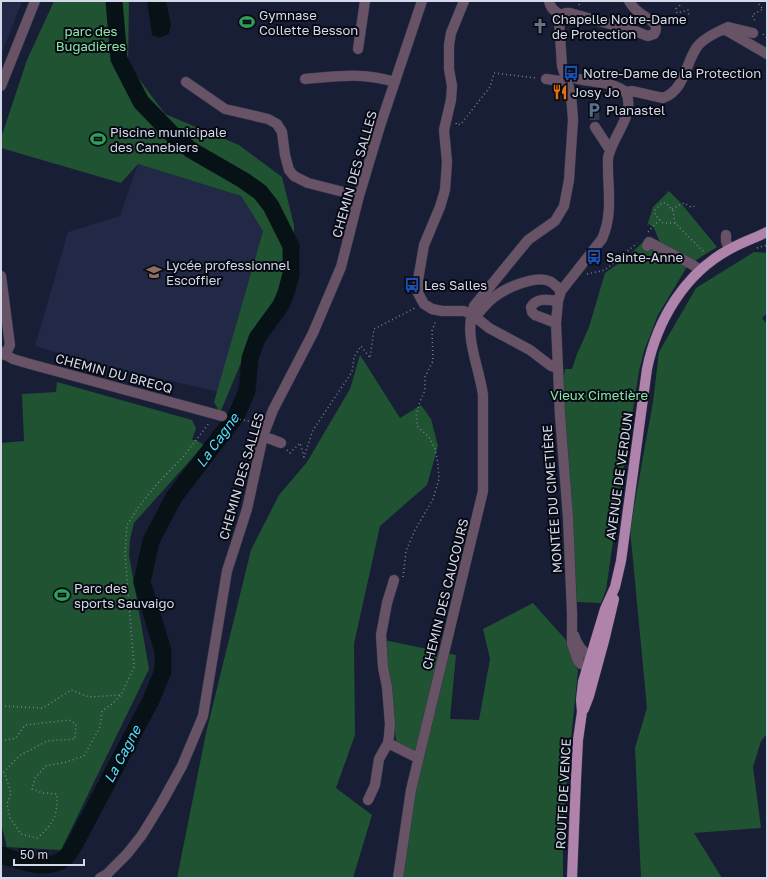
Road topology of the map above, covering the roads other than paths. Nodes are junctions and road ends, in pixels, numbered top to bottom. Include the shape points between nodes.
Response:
1 (35, 1) edge
2 (365, 1) edge
3 (422, 1) edge
4 (464, 1) edge
5 (549, 1) edge
6 (629, 1) edge
7 (561, 15) junction
8 (743, 21) dead end
9 (724, 29) junction
10 (358, 48) dead end
11 (767, 54) edge
12 (566, 78) junction
13 (305, 79) dead end
14 (546, 79) road end
15 (582, 81) junction
16 (186, 82) dead end
17 (395, 82) junction
18 (1, 86) edge
19 (626, 92) junction
20 (571, 94) junction
21 (595, 127) tunnel mouth
22 (610, 150) junction
23 (359, 196) junction
24 (767, 232) edge
25 (726, 235) dead end
26 (643, 244) road end
27 (729, 249) junction
28 (700, 270) junction
29 (1, 276) edge
30 (559, 296) junction
31 (473, 315) junction
32 (556, 323) junction
33 (3, 354) edge
34 (558, 368) junction
35 (219, 415) road end
36 (263, 436) junction
37 (281, 443) road end
38 (398, 582) road end
39 (615, 587) junction
40 (604, 641) junction
41 (590, 662) junction
42 (585, 698) junction
43 (388, 743) junction
44 (418, 758) junction
45 (368, 800) dead end
46 (100, 878) edge
47 (398, 878) edge
48 (572, 878) edge

1 - 18 street
2 - 10 street
3 - 17 street, CHEMIN DES SALLES
4 - 31 street via 449,44 452,100 444,130 447,162 445,190 424,245 418,293 424,304 438,310 464,311
5 - 7 street via 556,13
6 - 7 street via 634,8 655,23 656,31 651,35 645,36 575,14
7 - 12 street via 560,47
8 - 9 street via 757,31 733,27
9 - 11 street
9 - 19 street via 697,47 676,90 667,96 660,98
12 - 14 street
12 - 15 street
12 - 20 street
13 - 17 street via 355,74
15 - 19 street via 613,84
15 - 20 street via 575,85
16 - 23 street via 225,109 268,119 277,124 282,132 289,170 294,176 308,183
17 - 23 street, CHEMIN DES SALLES
19 - 22 street via 629,105 626,117
20 - 31 street via 573,120 569,180 564,206 555,221 528,240 474,306
21 - 22 street
22 - 30 street via 610,210 606,230
23 - 36 street, CHEMIN DES SALLES via 340,267 313,333
24 - 27 main road, AVENUE DE VERDUN
25 - 27 street
26 - 28 street via 649,242
27 - 28 main road, AVENUE DE VERDUN
28 - 39 main road, AVENUE DE VERDUN via 671,307 656,335 650,353
29 - 33 street via 10,345
30 - 31 street via 555,284 541,279 507,289
30 - 32 street, MONTÉE DU CIMETIÈRE
30 - 32 street via 533,303 531,307 535,315
31 - 34 street via 489,328
31 - 44 street, CHEMIN DES CAUCOURS via 471,345 483,395 483,491
32 - 34 street, MONTÉE DU CIMETIÈRE
33 - 35 street, CHEMIN DU BRECQ
34 - 41 street, MONTÉE DU CIMETIÈRE via 572,627 575,640
36 - 37 street
36 - 46 street, CHEMIN DES SALLES via 247,509 227,571 203,716 182,766 142,835 127,854
38 - 43 street via 386,603 382,630 390,724
39 - 40 main road, ROUTE DE VENCE via 613,609
39 - 41 main road, AVENUE DE VERDUN via 605,610
40 - 41 street, ROUTE DE VENCE
40 - 42 main road, ROUTE DE VENCE
41 - 42 street, ROUTE DE VENCE
42 - 48 main road, ROUTE DE VENCE via 578,740
43 - 44 street
43 - 45 street via 379,759 376,779
44 - 47 street, CHEMIN DES CAUCOURS

